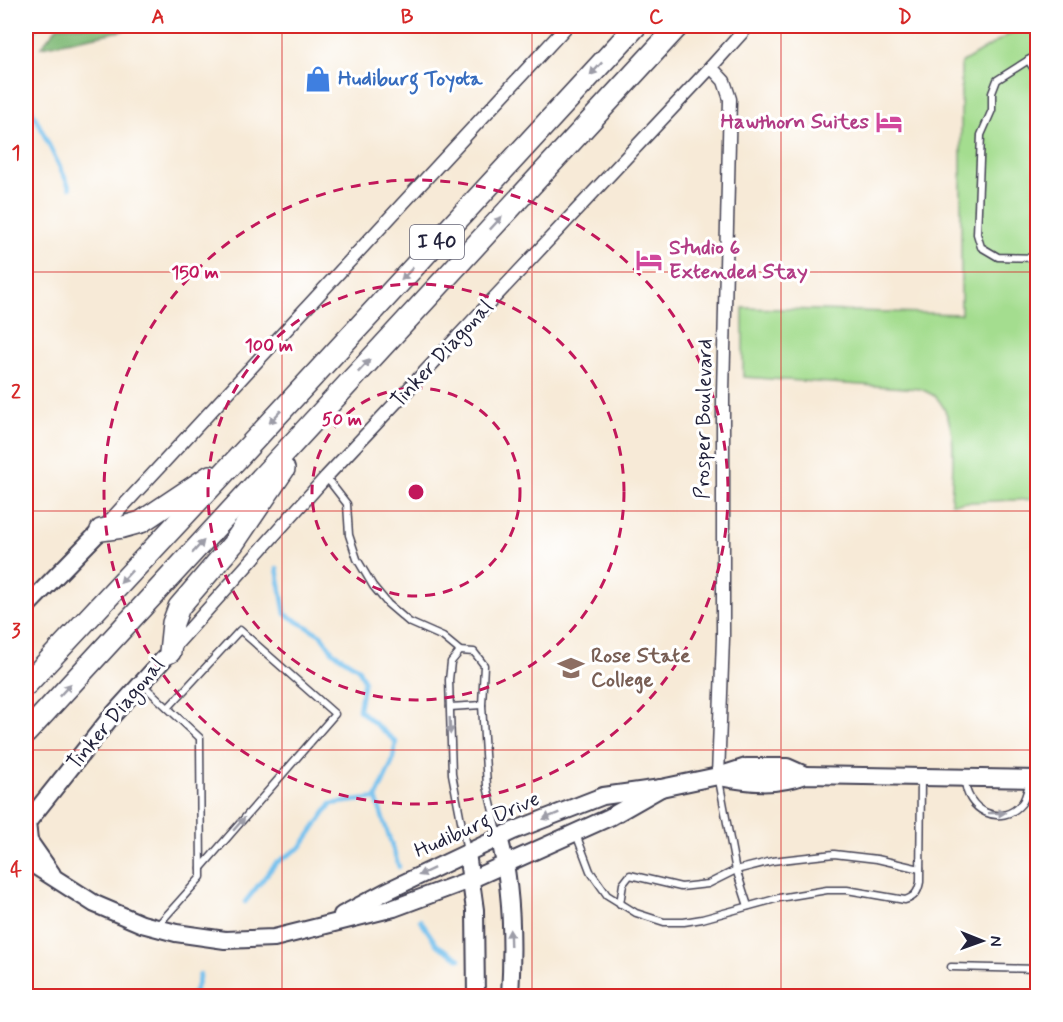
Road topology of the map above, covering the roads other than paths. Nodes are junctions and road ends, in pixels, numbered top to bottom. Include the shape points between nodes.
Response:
1 (567, 26) edge
2 (636, 26) edge
3 (684, 26) edge
4 (748, 26) edge
5 (672, 33) edge
6 (1038, 54) edge
7 (1028, 60) junction
8 (711, 68) junction
9 (1038, 75) edge
10 (1038, 258) edge
11 (325, 410) junction
12 (238, 458) junction
13 (326, 477) junction
14 (101, 530) junction
15 (26, 607) edge
16 (170, 651) junction
17 (460, 651) junction
18 (141, 683) junction
19 (26, 685) edge
20 (482, 705) junction
21 (450, 707) junction
22 (168, 708) junction
23 (26, 733) edge
24 (718, 776) junction
25 (921, 778) junction
26 (965, 778) junction
27 (1034, 779) edge
28 (661, 788) junction
29 (26, 823) edge
30 (576, 832) junction
31 (499, 837) junction
32 (467, 853) junction
33 (26, 861) edge
34 (506, 864) junction
35 (201, 868) junction
36 (920, 869) junction
37 (736, 870) junction
38 (472, 879) junction
39 (57, 882) junction
40 (620, 904) junction
41 (748, 906) junction
42 (320, 927) junction
43 (156, 928) junction
44 (951, 967) dead end
45 (1036, 969) edge
46 (476, 996) edge
47 (510, 996) edge
48 (1034, 996) edge

1 - 14 street
2 -> 12 highway, I 40
3 - 5 highway
4 - 8 street, Tinker Diagonal
11 -> 5 highway, I 40
6 - 7 lane
7 - 9 lane
7 - 10 lane via 997,80 992,93 992,110 981,135 977,234 981,248 998,257
8 - 13 street, Tinker Diagonal
8 - 24 street, Prosper Boulevard via 724,81 730,99
11 - 16 highway via 233,544 179,607
23 -> 11 highway, I 40
12 - 14 highway via 141,522
12 -> 19 highway, I 40
13 - 16 street, Tinker Diagonal
13 - 17 lane via 346,504 349,535 357,560 373,586 409,622 443,637
14 - 15 street
16 - 18 street, Tinker Diagonal
17 - 20 lane via 474,652 484,665
17 - 21 lane via 451,662
18 - 22 lane
18 - 29 street, Tinker Diagonal
20 - 21 lane
20 - 31 lane via 487,786
21 -> 32 lane via 452,774
22 - 35 lane via 200,738
35 -> 22 lane via 335,714 240,630
24 - 25 street, Hudiburg Drive via 746,767 787,767 805,775
24 - 28 street, Hudiburg Drive
24 - 37 lane
25 - 26 street, Hudiburg Drive
25 - 36 lane
26 - 27 street, Hudiburg Drive
26 -> 27 lane via 967,795 977,808 999,814 1011,812 1023,802
28 - 30 street, Hudiburg Drive
28 -> 31 street, Hudiburg Drive via 603,796
29 - 39 street via 29,841
30 - 34 street, Hudiburg Drive
30 - 40 lane via 590,871 607,895
31 - 32 street, Hudiburg Drive
31 - 34 street
32 - 38 street
32 -> 42 street, Hudiburg Drive
33 - 39 street, Hudiburg Drive
34 - 38 street, Hudiburg Drive
47 -> 34 street
35 - 43 lane via 201,877
36 - 37 lane via 834,854 772,861
36 - 41 lane via 918,891 906,900 827,890
37 - 40 lane via 708,884 681,887 630,875 623,884
37 - 41 lane
38 - 42 street, Hudiburg Drive via 394,908
38 - 46 street
39 - 43 street, Hudiburg Drive via 95,904
40 - 41 lane via 664,922 693,921
42 - 43 street, Hudiburg Drive via 274,938 225,940
44 - 45 lane
45 - 48 lane

